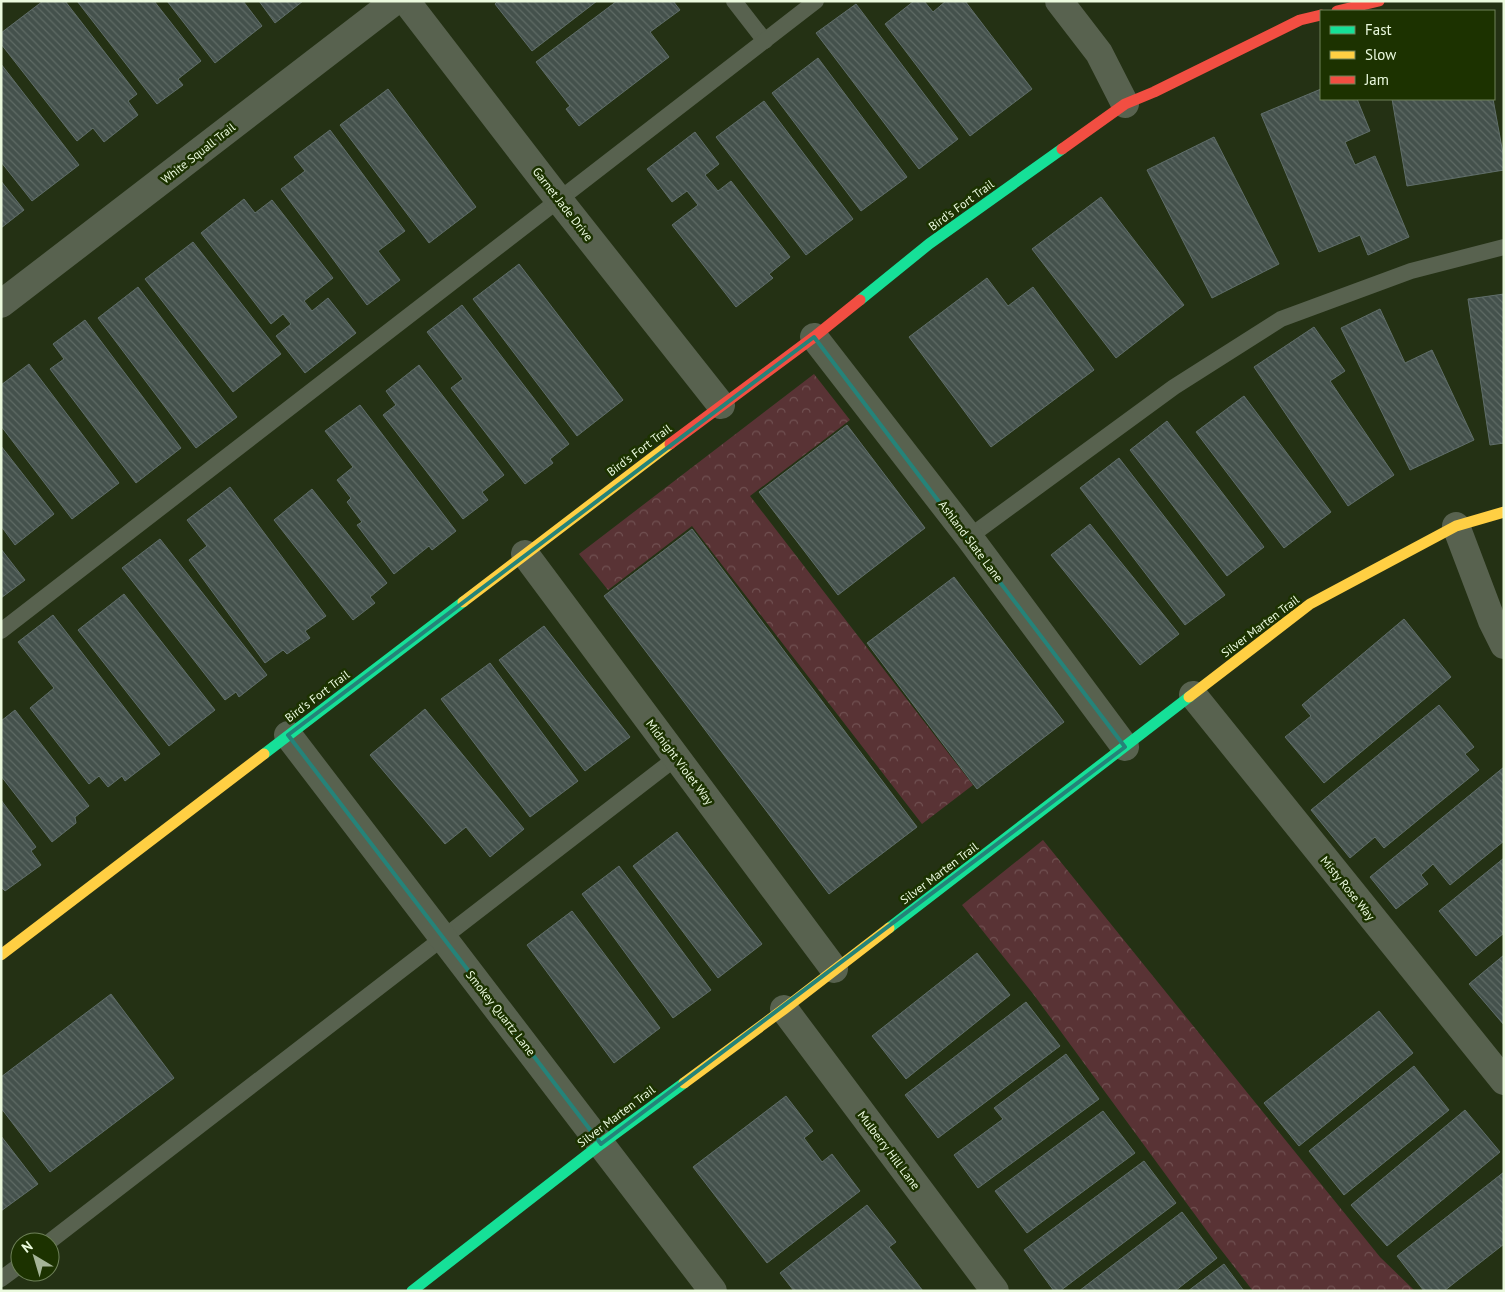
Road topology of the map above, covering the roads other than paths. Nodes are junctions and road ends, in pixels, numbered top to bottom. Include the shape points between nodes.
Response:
1 (395, 1) edge
2 (406, 1) edge
3 (734, 1) edge
4 (816, 1) edge
5 (1059, 1) edge
6 (1379, 1) edge
7 (1341, 10) edge
8 (1320, 15) edge
9 (765, 41) junction
10 (1125, 104) junction
11 (559, 200) junction
12 (1504, 247) edge
13 (1, 304) edge
14 (814, 337) junction
15 (721, 405) junction
16 (1504, 512) edge
17 (1456, 526) junction
18 (969, 537) junction
19 (525, 554) junction
20 (1, 631) edge
21 (1504, 644) edge
22 (1193, 695) junction
23 (288, 735) junction
24 (1125, 748) junction
25 (676, 758) junction
26 (443, 938) junction
27 (1, 955) edge
28 (834, 969) junction
29 (784, 1009) junction
30 (1504, 1081) edge
31 (601, 1144) junction
32 (60, 1234) edge
33 (422, 1288) edge
34 (713, 1291) edge
35 (995, 1291) edge

1 - 13 street, White Squall Trail
2 - 11 street, Garnet Jade Drive
3 - 9 lane
4 - 9 lane
5 - 10 street via 1099,53
6 - 7 street
8 - 10 street, Bird's Fort Trail via 1300,20
9 - 11 lane
10 - 14 street, Bird's Fort Trail via 929,244
11 - 15 street, Garnet Jade Drive
11 - 20 lane
12 - 18 lane via 1411,270 1282,319 1174,386
14 - 15 street, Bird's Fort Trail
14 - 18 street, Ashland Slate Lane
15 - 19 street, Bird's Fort Trail
16 - 17 street, Silver Marten Trail
17 - 21 street
17 - 22 street, Silver Marten Trail via 1310,604
18 - 24 street, Ashland Slate Lane
19 - 23 street, Bird's Fort Trail
19 - 25 street, Midnight Violet Way
22 - 24 street, Silver Marten Trail
22 - 30 street, Misty Rose Way
23 - 26 street, Smokey Quartz Lane
23 - 27 street, Bird's Fort Trail
24 - 28 street, Silver Marten Trail
25 - 26 lane
25 - 28 street, Midnight Violet Way
26 - 31 street, Smokey Quartz Lane
26 - 32 lane
28 - 29 street, Silver Marten Trail
29 - 31 street, Silver Marten Trail
29 - 35 street, Mulberry Hill Lane
31 - 33 street, Silver Marten Trail
31 - 34 street, Smokey Quartz Lane

